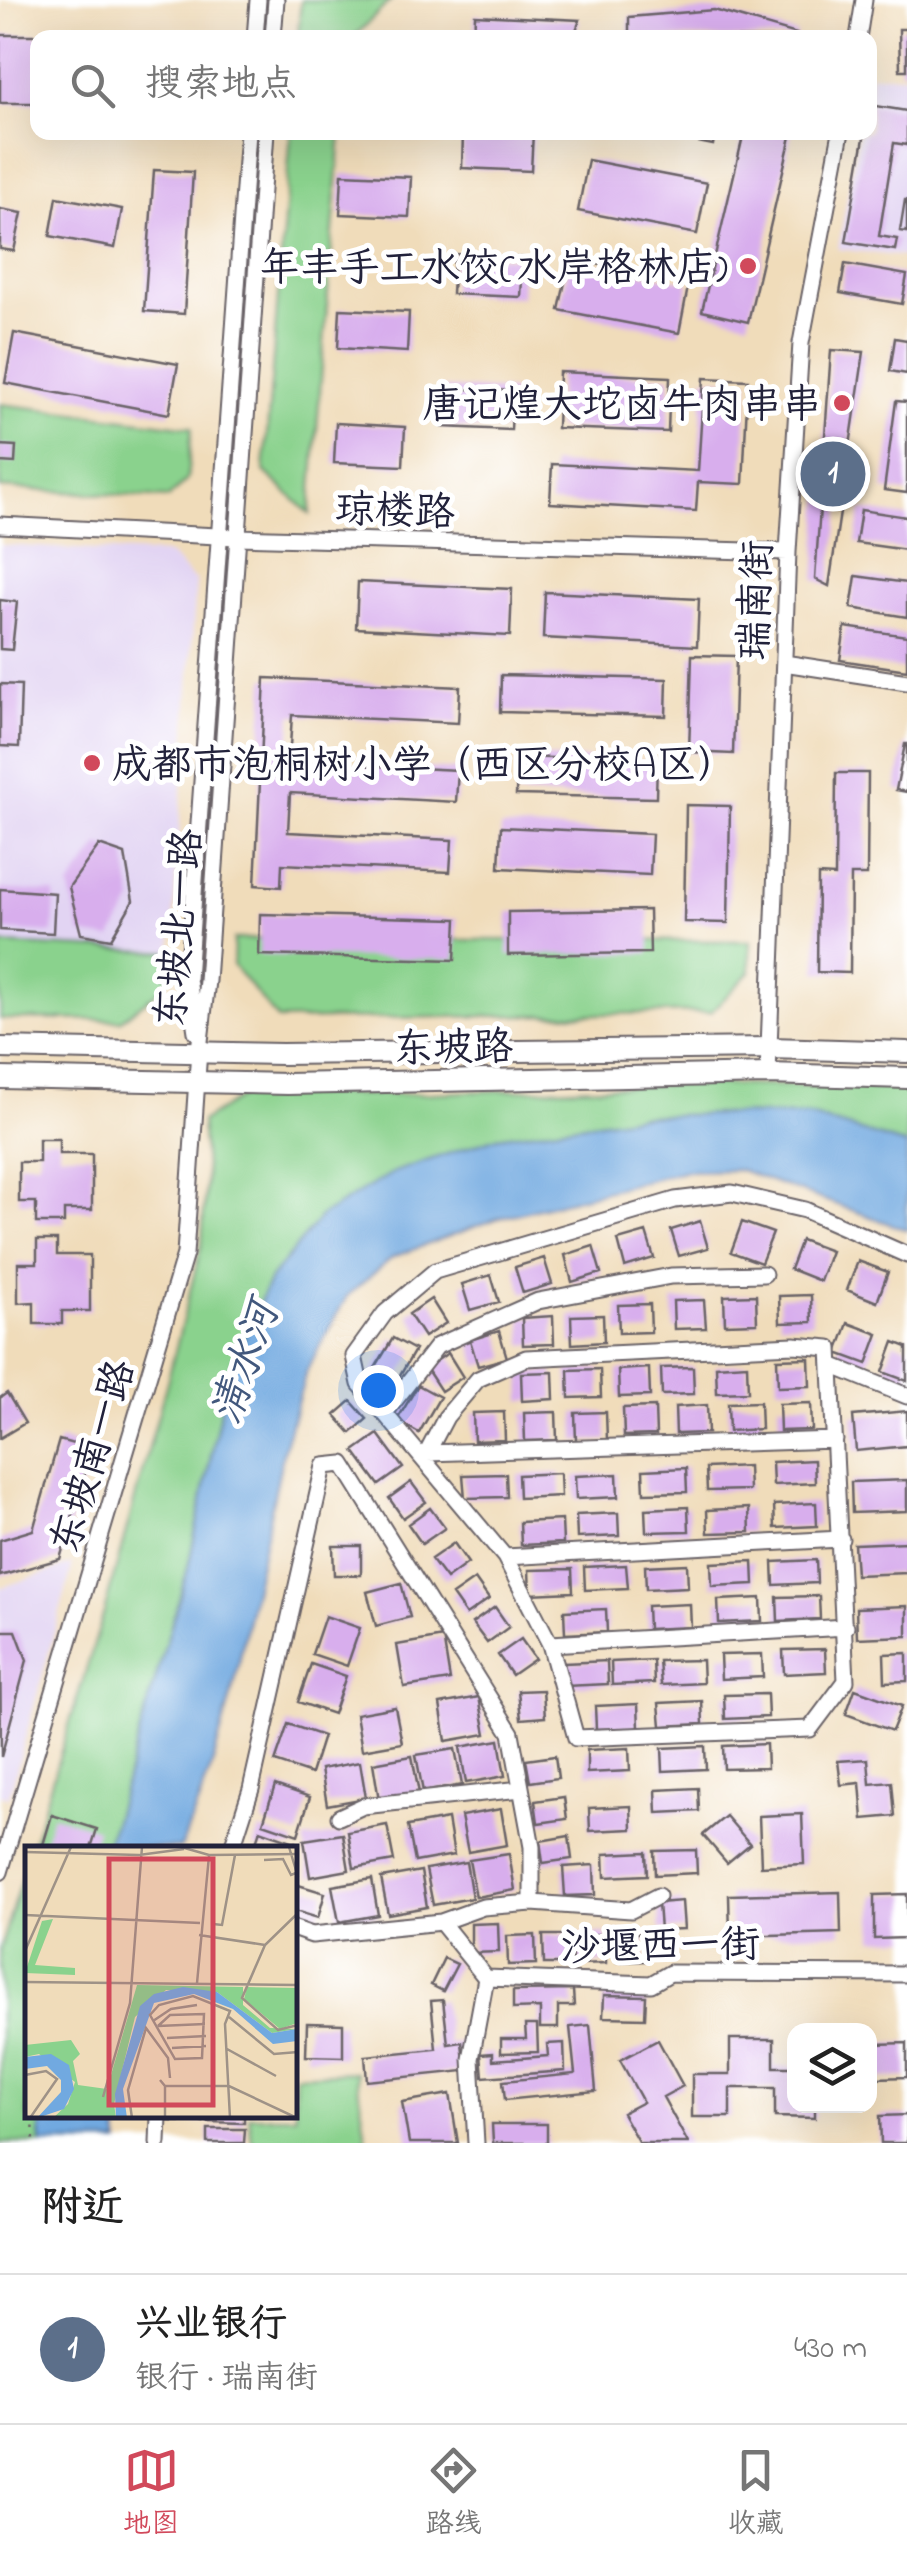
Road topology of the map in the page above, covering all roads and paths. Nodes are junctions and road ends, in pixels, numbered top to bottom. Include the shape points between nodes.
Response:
1 (258, 0) edge
2 (276, 0) edge
3 (864, 0) edge
4 (256, 30) edge
5 (274, 30) edge
6 (859, 30) edge
7 (247, 140) edge
8 (265, 140) edge
9 (839, 140) edge
10 (0, 525) edge
11 (219, 536) junction
12 (237, 537) junction
13 (788, 552) junction
14 (784, 664) junction
15 (907, 682) edge
16 (0, 1048) edge
17 (770, 1048) junction
18 (199, 1050) junction
19 (907, 1052) edge
20 (768, 1074) junction
21 (0, 1078) edge
22 (907, 1078) edge
23 (198, 1081) junction
24 (907, 1255) edge
25 (764, 1274) dead end
26 (830, 1365) junction
27 (907, 1396) edge
28 (385, 1413) junction
29 (835, 1440) junction
30 (840, 1539) junction
31 (505, 1557) junction
32 (846, 1628) junction
33 (550, 1644) junction
34 (521, 1788) junction
35 (339, 1817) dead end
36 (233, 1846) edge
37 (0, 1872) edge
38 (658, 1896) dead end
39 (532, 1902) junction
40 (442, 1922) junction
41 (298, 1930) edge
42 (907, 1974) edge
43 (486, 1978) junction
44 (33, 2118) edge
45 (159, 2118) edge
46 (34, 2143) edge
47 (158, 2143) edge
48 (476, 2143) edge

1 - 4 street
2 - 5 street
3 - 6 street
7 - 11 street, 东坡北一路
8 - 12 street, 东坡北一路
9 - 13 street, 瑞南街 via 802,342
10 - 11 street, 琼楼路
11 - 12 street, 琼楼路
11 - 18 street, 东坡北一路 via 188,978
12 - 13 street, 琼楼路
12 - 18 street, 东坡北一路
13 - 14 street, 瑞南街
14 - 15 street
14 - 17 street, 瑞南街
16 - 18 main road, 东坡路
17 - 18 main road, 东坡路
17 - 19 main road, 东坡路
17 - 20 street, 瑞南街
18 - 23 street, 东坡南一路
20 - 22 main road, 东坡路
20 - 23 main road, 东坡路
21 - 23 main road, 东坡路
23 - 37 street, 东坡南一路 via 185,1254
24 - 28 street via 805,1210 732,1193 675,1200 435,1270 385,1313 354,1356 360,1384
25 - 28 street via 671,1276 538,1300 436,1346
26 - 27 street
26 - 29 street
26 - 29 street via 830,1348 794,1345 526,1358 478,1379 427,1453
28 - 31 street
29 - 30 street
30 - 31 street
30 - 32 street
31 - 33 street
32 - 33 street
32 - 33 street via 846,1681 810,1728 576,1738
34 - 35 street via 363,1806
34 - 36 street via 512,1733 343,1464 324,1466
34 - 39 street via 532,1847
38 - 39 street via 632,1910
39 - 40 street via 482,1907
40 - 41 street via 312,1935
40 - 43 street
42 - 43 street, 沙堰西一街 via 670,1974 652,1984
43 - 48 street via 471,2059
44 - 46 path
45 - 47 street

